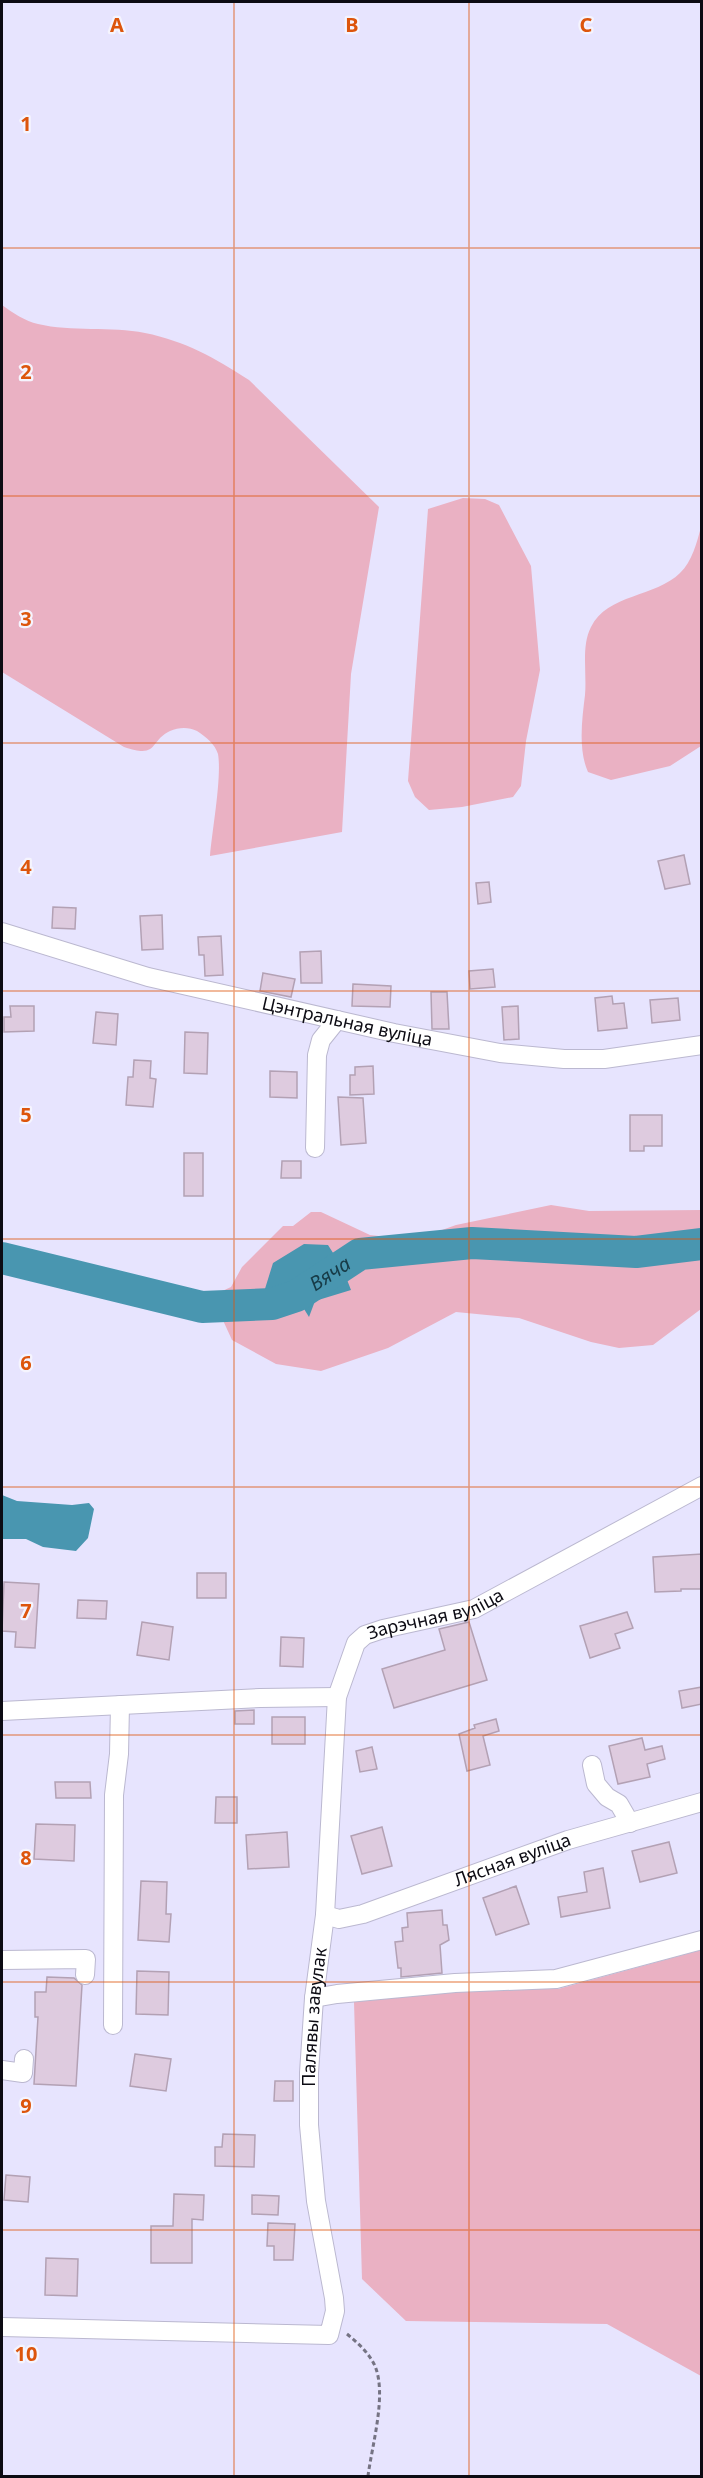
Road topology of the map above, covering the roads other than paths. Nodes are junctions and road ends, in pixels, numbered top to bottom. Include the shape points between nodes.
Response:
1 (2, 932) edge
2 (337, 1020) junction
3 (702, 1045) edge
4 (315, 1148) dead end
5 (702, 1486) edge
6 (337, 1697) junction
7 (120, 1705) junction
8 (2, 1711) edge
9 (592, 1765) dead end
10 (702, 1802) edge
11 (630, 1822) junction
12 (325, 1915) junction
13 (702, 1940) edge
14 (2, 1960) edge
15 (85, 1975) dead end
16 (314, 1998) junction
17 (113, 2025) dead end
18 (24, 2059) dead end
19 (2, 2070) edge
20 (2, 2327) edge

1 - 2 street, Цэнтральная вуліца via 148,977
2 - 3 street, Цэнтральная вуліца via 532,1057 604,1059
2 - 4 street via 321,1040 317,1055
5 - 6 street, Зарэчная вуліца via 474,1609 365,1635 356,1643
6 - 7 street
6 - 12 street, Палявы завулак
7 - 8 street
7 - 17 street via 114,1795
9 - 11 street via 596,1784 619,1804
10 - 11 street, Лясная вуліца
11 - 12 street, Лясная вуліца via 363,1914 339,1919
12 - 16 street, Палявы завулак
13 - 16 street via 556,1979 455,1983
14 - 15 street via 86,1959
16 - 20 street, Палявы завулак via 309,2125 316,2201 334,2298 329,2335
18 - 19 street via 23,2073

